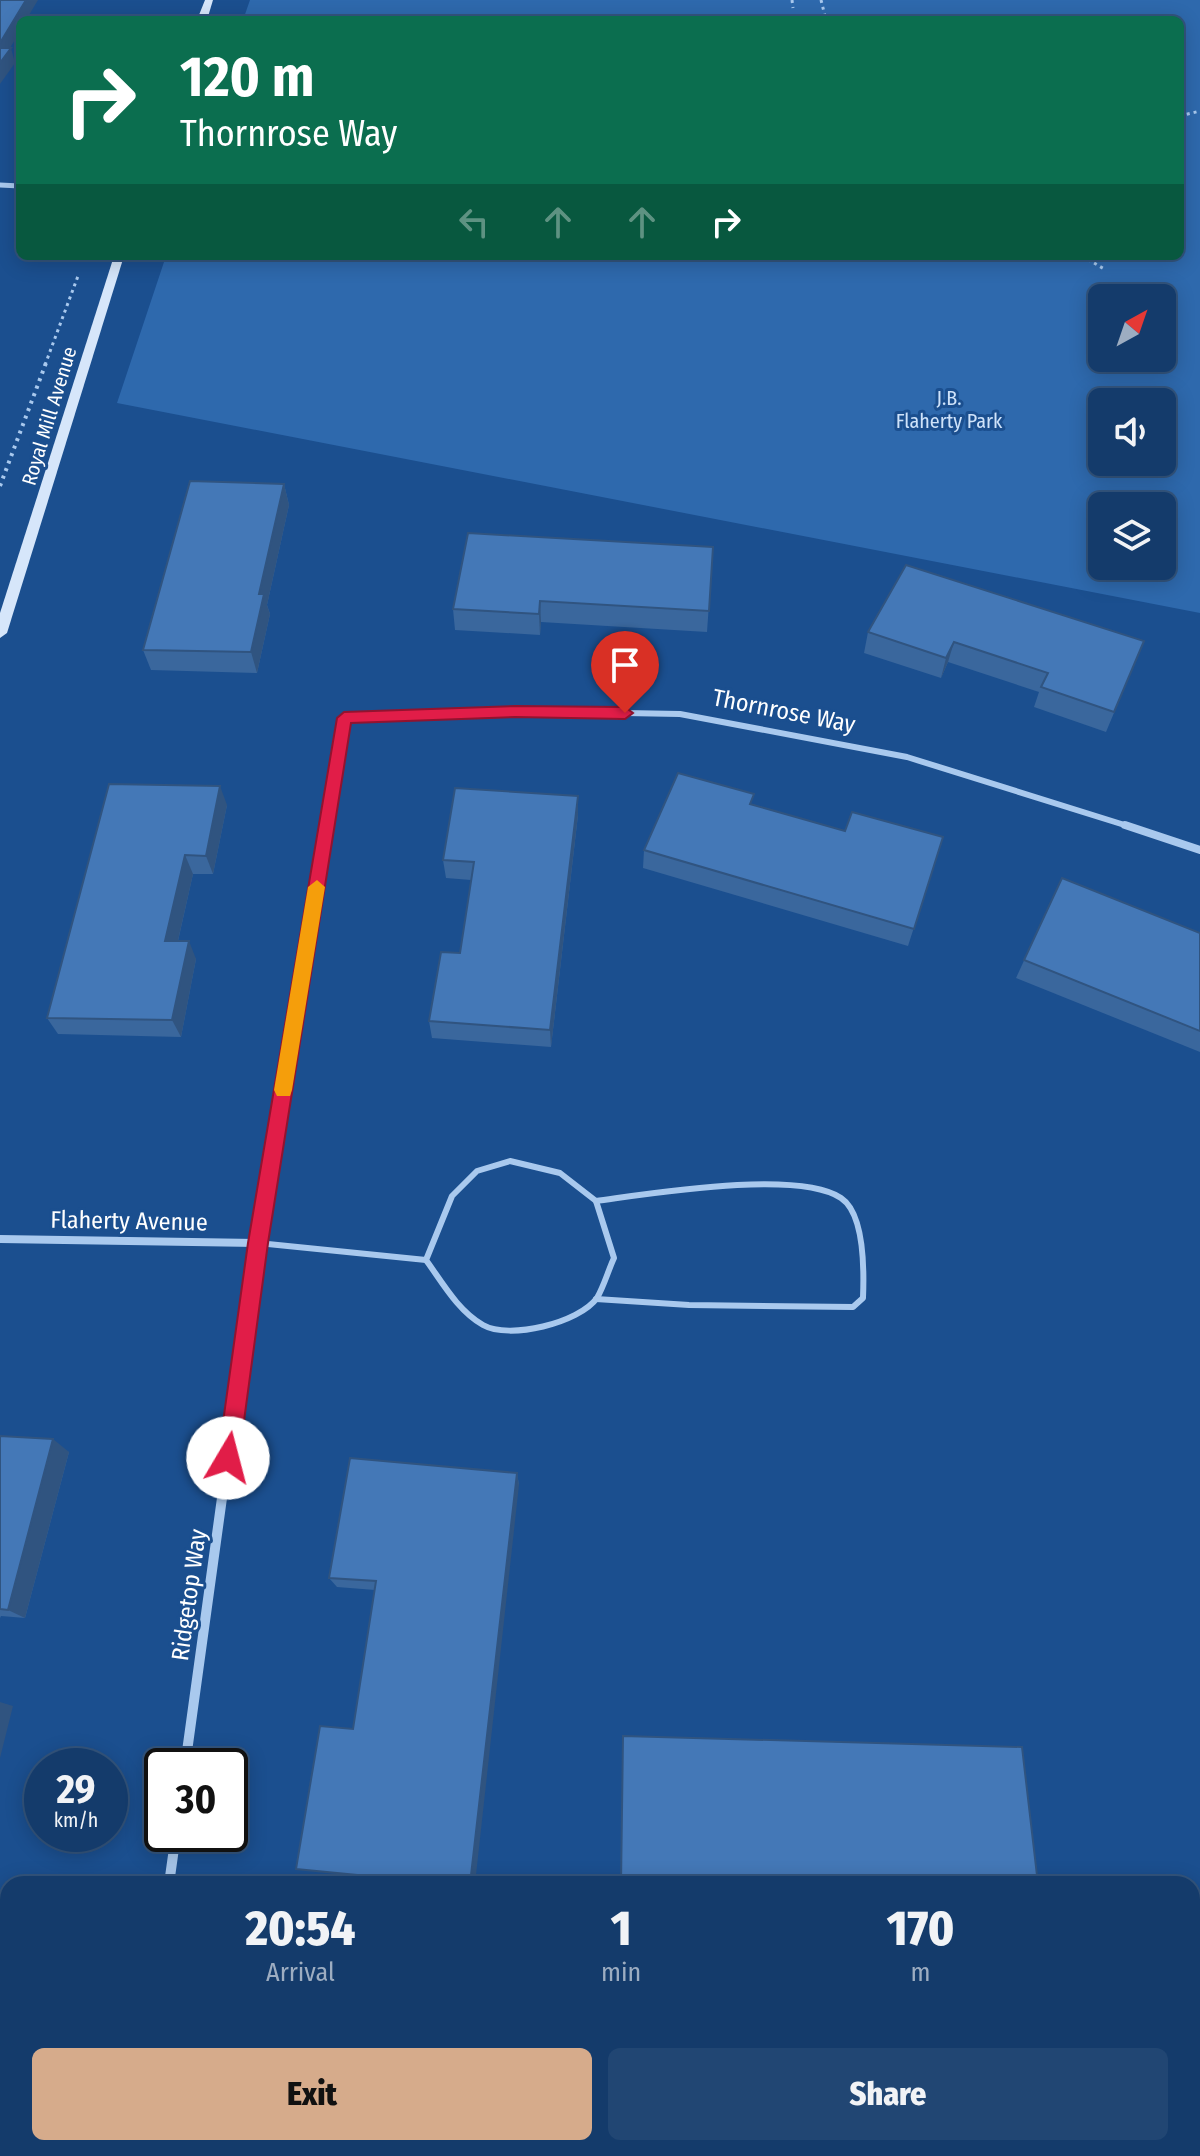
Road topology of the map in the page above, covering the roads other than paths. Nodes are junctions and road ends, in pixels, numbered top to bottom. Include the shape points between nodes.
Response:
1 (118, 260) edge
2 (0, 633) edge
3 (344, 718) joint
4 (1200, 850) edge
5 (596, 1201) junction
6 (0, 1239) edge
7 (258, 1243) junction
8 (426, 1260) junction
9 (596, 1299) junction
10 (188, 1748) edge
11 (173, 1852) edge
12 (170, 1876) edge

1 - 2 main road, Royal Mill Avenue
3 - 4 street, Thornrose Way via 515,711 680,714 907,757
3 - 7 street, Ridgetop Way
5 - 8 lane via 560,1173 510,1161 477,1171 452,1196
5 - 9 lane via 614,1258
5 - 9 lane via 694,1188 796,1187 830,1193 843,1199 853,1213 865,1270 863,1298 853,1307
6 - 7 street, Flaherty Avenue
7 - 8 lane
7 - 10 street, Ridgetop Way
8 - 9 lane via 462,1309 485,1327 531,1330 573,1318
11 - 12 street

